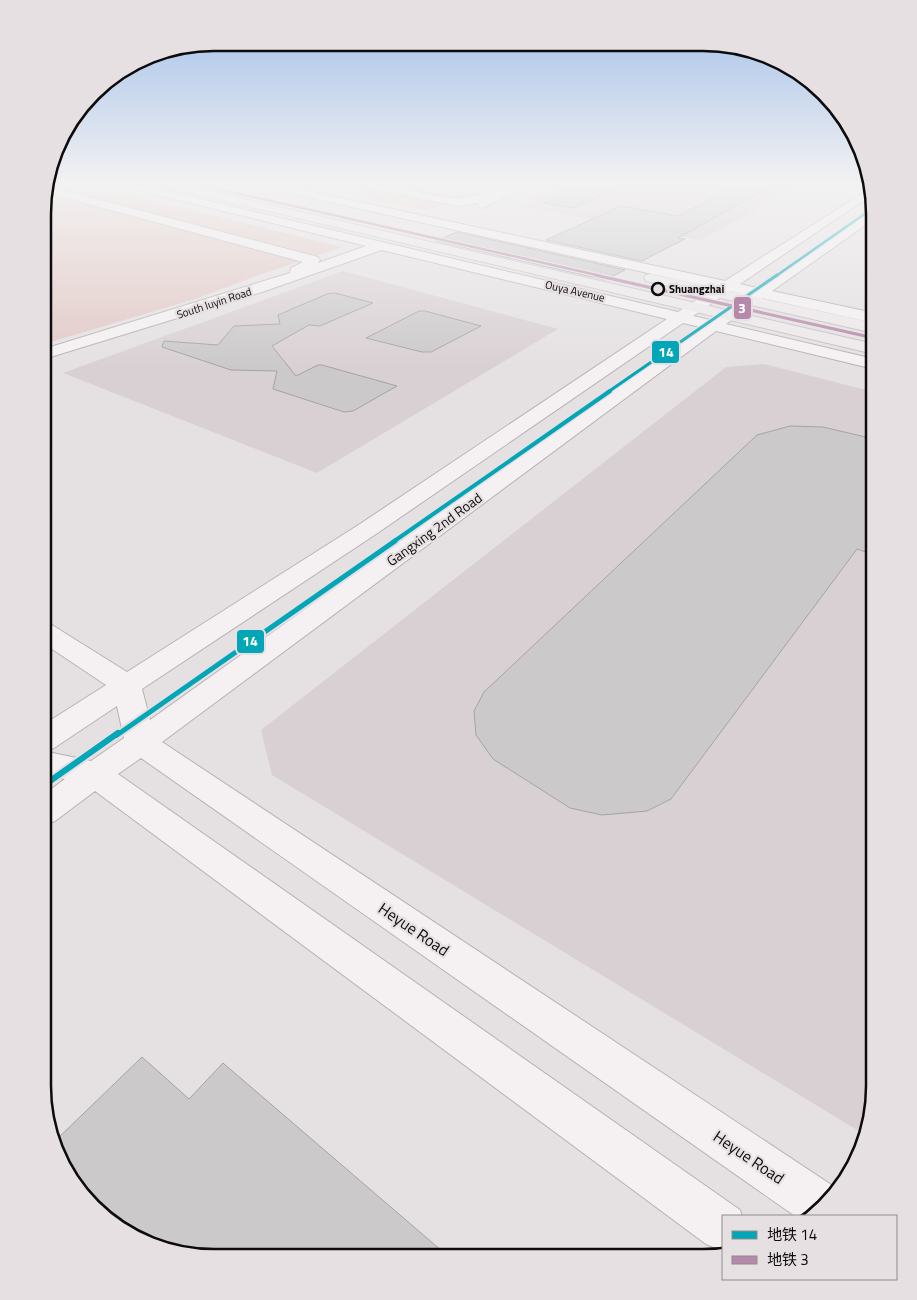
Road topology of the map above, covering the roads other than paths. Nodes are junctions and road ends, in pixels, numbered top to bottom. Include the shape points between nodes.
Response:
1 (259, 246) edge
2 (377, 246) edge
3 (377, 246) edge
4 (382, 246) edge
5 (416, 246) edge
6 (516, 246) edge
7 (548, 246) edge
8 (790, 246) edge
9 (796, 246) edge
10 (828, 246) edge
11 (831, 246) edge
12 (773, 257) junction
13 (805, 264) junction
14 (658, 269) junction
15 (288, 274) junction
16 (724, 290) junction
17 (754, 296) junction
18 (604, 298) junction
19 (689, 313) junction
20 (866, 316) edge
21 (866, 317) edge
22 (866, 326) edge
23 (720, 332) junction
24 (51, 348) edge
25 (866, 348) edge
26 (51, 352) edge
27 (628, 352) junction
28 (866, 362) edge
29 (593, 377) junction
30 (608, 402) junction
31 (51, 636) edge
32 (127, 685) junction
33 (51, 735) edge
34 (140, 742) junction
35 (51, 765) edge
36 (95, 774) junction
37 (51, 806) edge
38 (816, 1202) edge
39 (722, 1227) edge

1 - 15 street via 313,260 306,267
2 - 15 street, South luyin Road
3 - 26 street, South luyin Road via 248,292
4 - 18 street, Ouya Avenue
5 - 19 main road, Ouya Avenue
6 - 16 main road
7 - 14 street
8 - 12 street
9 - 10 street via 792,250 794,254 808,255
11 - 13 street, Gangxing 2nd Road
12 - 14 street via 728,272 699,274
12 - 16 street
13 - 17 street, Gangxing 2nd Road
13 - 20 street via 794,275 794,282 803,294
14 - 16 street
15 - 24 street, South luyin Road
16 - 17 main road
16 - 19 street
17 - 21 street
17 - 22 main road
17 - 23 street, Gangxing 2nd Road
18 - 19 street, Ouya Avenue
18 - 27 street via 633,311 643,320 645,330
19 - 23 street, Ouya Avenue
19 - 27 street
23 - 25 main road, Ouya Avenue
23 - 28 street
23 - 30 street, Gangxing 2nd Road via 645,375
27 - 29 street
29 - 30 street via 621,366 635,370
29 - 32 street via 368,529
30 - 34 street, Gangxing 2nd Road
31 - 32 street
32 - 33 street
32 - 34 street
34 - 36 street, Gangxing 2nd Road
34 - 38 street, Heyue Road
35 - 36 street
36 - 37 street, Gangxing 2nd Road
36 - 39 street

